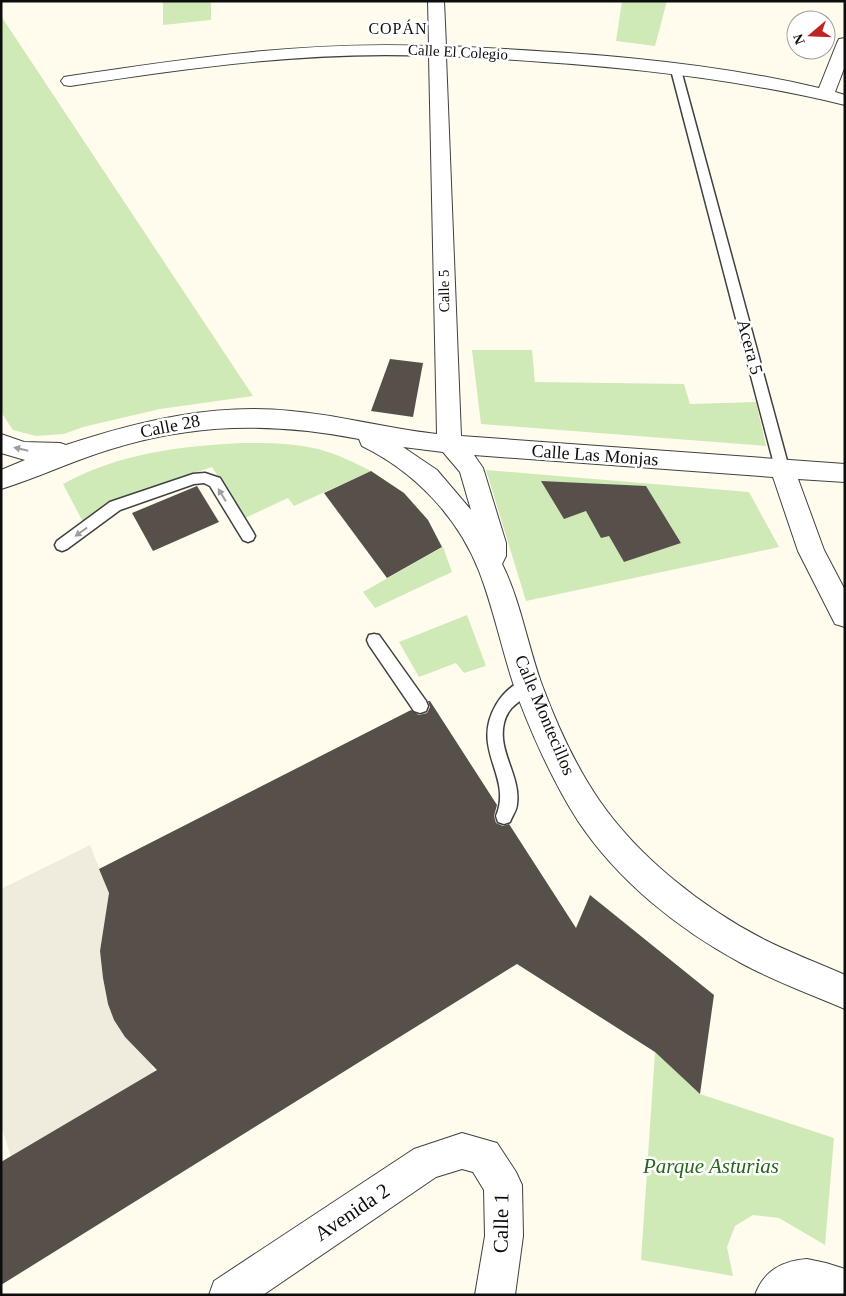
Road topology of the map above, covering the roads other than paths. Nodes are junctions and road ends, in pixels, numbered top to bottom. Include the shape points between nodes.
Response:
1 (436, 1) edge
2 (845, 43) edge
3 (438, 51) junction
4 (676, 70) junction
5 (70, 82) dead end
6 (825, 94) junction
7 (845, 100) edge
8 (346, 429) junction
9 (1, 443) edge
10 (450, 444) junction
11 (484, 446) junction
12 (76, 451) junction
13 (471, 468) junction
14 (782, 468) junction
15 (845, 473) edge
16 (3, 475) edge
17 (248, 536) dead end
18 (62, 545) dead end
19 (492, 570) junction
20 (845, 616) edge
21 (374, 640) dead end
22 (528, 685) junction
23 (420, 706) dead end
24 (504, 816) dead end
25 (845, 992) edge
26 (484, 1156) joint
27 (845, 1288) edge
28 (777, 1291) edge
29 (228, 1295) edge
30 (496, 1295) edge

1 - 3 street, Calle 5
2 - 6 street
3 - 4 street, Calle El Colegio via 560,58
3 - 5 street, Calle El Colegio via 330,50 235,59
3 - 10 street, Calle 5
4 - 6 street, Calle El Colegio
4 - 14 lane, Acera 5
6 - 7 street, Calle El Colegio
8 - 10 street, Calle Las Monjas
8 - 12 street, Calle 28 via 290,419 213,419 163,426
8 - 19 street, Calle Montecillos via 387,448 428,477 455,507
12 -> 9 street via 32,452
10 - 11 street, Calle Las Monjas
10 - 13 street
11 - 13 street via 475,456
11 - 14 street, Calle Las Monjas
12 - 16 street, Calle 28
13 - 19 street via 493,543
14 - 15 street, Calle Las Monjas
14 - 20 street, Acera 5 via 811,551
17 -> 18 lane via 215,482 205,478 193,479 115,506
19 - 22 street, Calle Montecillos
21 - 23 lane
22 - 24 lane via 508,699 494,731 509,793 509,805
22 - 25 street, Calle Montecillos via 561,763 589,811 622,851 660,889 709,926 754,952
26 - 29 street, Avenida 2 via 462,1151 427,1162
26 - 30 street, Calle 1 via 503,1185 504,1236
27 - 28 street via 822,1279 799,1278

